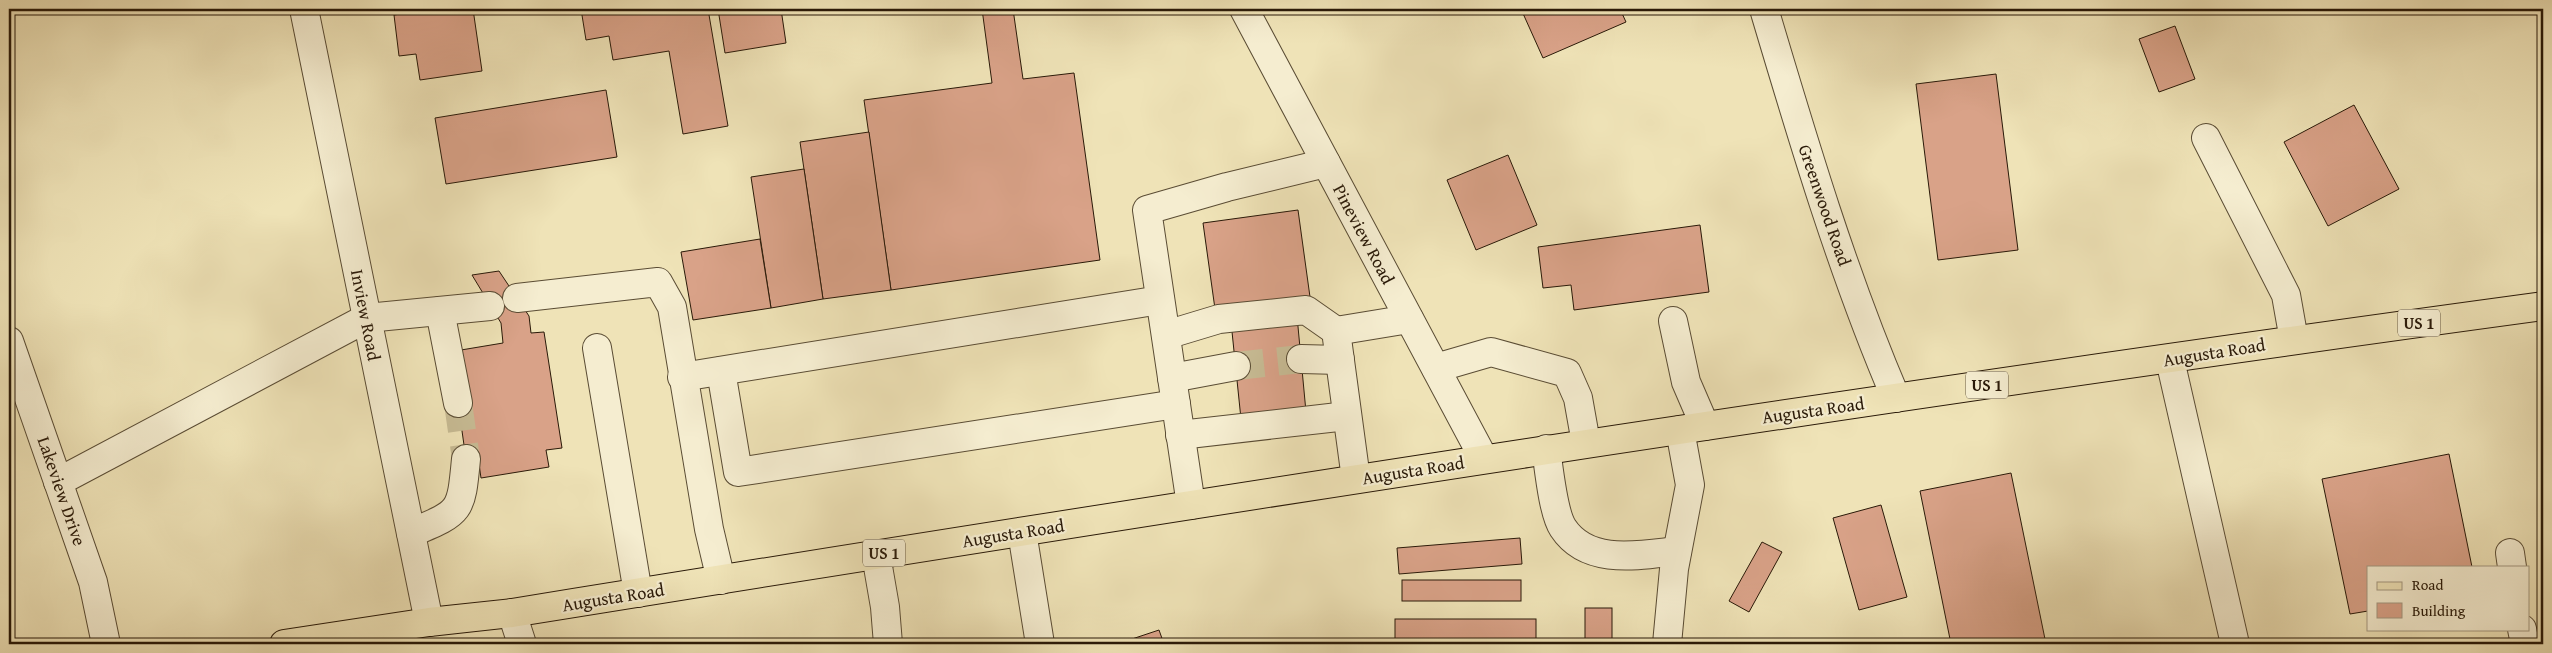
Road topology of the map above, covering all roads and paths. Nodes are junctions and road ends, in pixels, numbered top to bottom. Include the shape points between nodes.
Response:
1 (304, 9) edge
2 (1244, 9) edge
3 (1764, 9) edge
4 (2206, 138) dead end
5 (1326, 163) junction
6 (517, 298) dead end
7 (1160, 300) junction
8 (490, 306) dead end
9 (2543, 306) edge
10 (440, 311) junction
11 (367, 318) junction
12 (1409, 319) junction
13 (1673, 321) dead end
14 (1336, 331) junction
15 (1166, 335) junction
16 (2294, 340) junction
17 (9, 341) edge
18 (597, 348) dead end
19 (1301, 359) tunnel mouth
20 (1340, 360) junction
21 (2170, 360) junction
22 (1236, 366) tunnel mouth
23 (1436, 368) junction
24 (721, 371) junction
25 (682, 377) junction
26 (1174, 391) junction
27 (1896, 398) junction
28 (458, 403) tunnel mouth
29 (1347, 416) junction
30 (1692, 428) junction
31 (1180, 435) junction
32 (1586, 444) junction
33 (1546, 449) junction
34 (466, 458) tunnel mouth
35 (1484, 458) junction
36 (1356, 479) junction
37 (58, 482) junction
38 (1191, 505) junction
39 (1022, 532) junction
40 (411, 533) junction
41 (1678, 551) junction
42 (876, 555) junction
43 (721, 580) junction
44 (638, 593) junction
45 (512, 613) junction
46 (429, 622) junction
47 (2522, 630) edge
48 (106, 644) edge
49 (284, 644) edge
50 (522, 644) edge
51 (888, 644) edge
52 (1040, 644) edge
53 (1667, 644) edge
54 (2235, 644) edge
55 (2524, 644) edge

1 - 11 street, Inview Road
2 - 5 street, Pineview Road
3 - 27 street, Greenwood Road via 1810,159 1872,341
4 - 16 street via 2286,296
5 - 7 street via 1147,210
5 - 12 street, Pineview Road
6 - 25 street via 658,282 672,307
7 - 15 street
7 - 24 street
8 - 10 street
9 - 16 main road, Augusta Road / US 1
10 - 11 street
10 - 28 street
11 - 37 street
11 - 40 street, Inview Road
12 - 14 street
12 - 23 street, Pineview Road
13 - 30 street
14 - 15 street via 1306,310 1219,319
14 - 20 street
15 - 26 street
16 - 21 main road, Augusta Road / US 1
17 - 37 street, Lakeview Drive
18 - 44 street
19 - 20 street
20 - 29 street
21 - 27 main road, Augusta Road / US 1
21 - 54 street
22 - 26 street
23 - 32 street via 1491,352 1567,373 1578,398
23 - 35 street, Pineview Road
24 - 25 street
24 - 26 street via 738,472
25 - 43 street
26 - 31 street
27 - 30 main road, Augusta Road / US 1
29 - 31 street
29 - 36 street
30 - 32 main road, Augusta Road / US 1
30 - 41 street via 1690,485
31 - 38 street
32 - 33 main road, Augusta Road / US 1
33 - 35 main road, Augusta Road / US 1
33 - 41 street via 1563,528 1582,546 1618,557
34 - 40 street via 463,496 450,517
35 - 36 main road, Augusta Road / US 1
36 - 38 main road, Augusta Road / US 1
37 - 48 street, Lakeview Drive via 93,582
38 - 39 main road, Augusta Road / US 1
39 - 42 main road, Augusta Road / US 1
39 - 52 street
40 - 46 street, Inview Road
41 - 53 street
42 - 43 main road, Augusta Road / US 1
42 - 51 street
43 - 44 main road, Augusta Road / US 1
44 - 45 main road, Augusta Road / US 1
45 - 46 main road, Augusta Road / US 1
45 - 50 street
46 - 49 main road, Augusta Road / US 1
47 - 55 street

